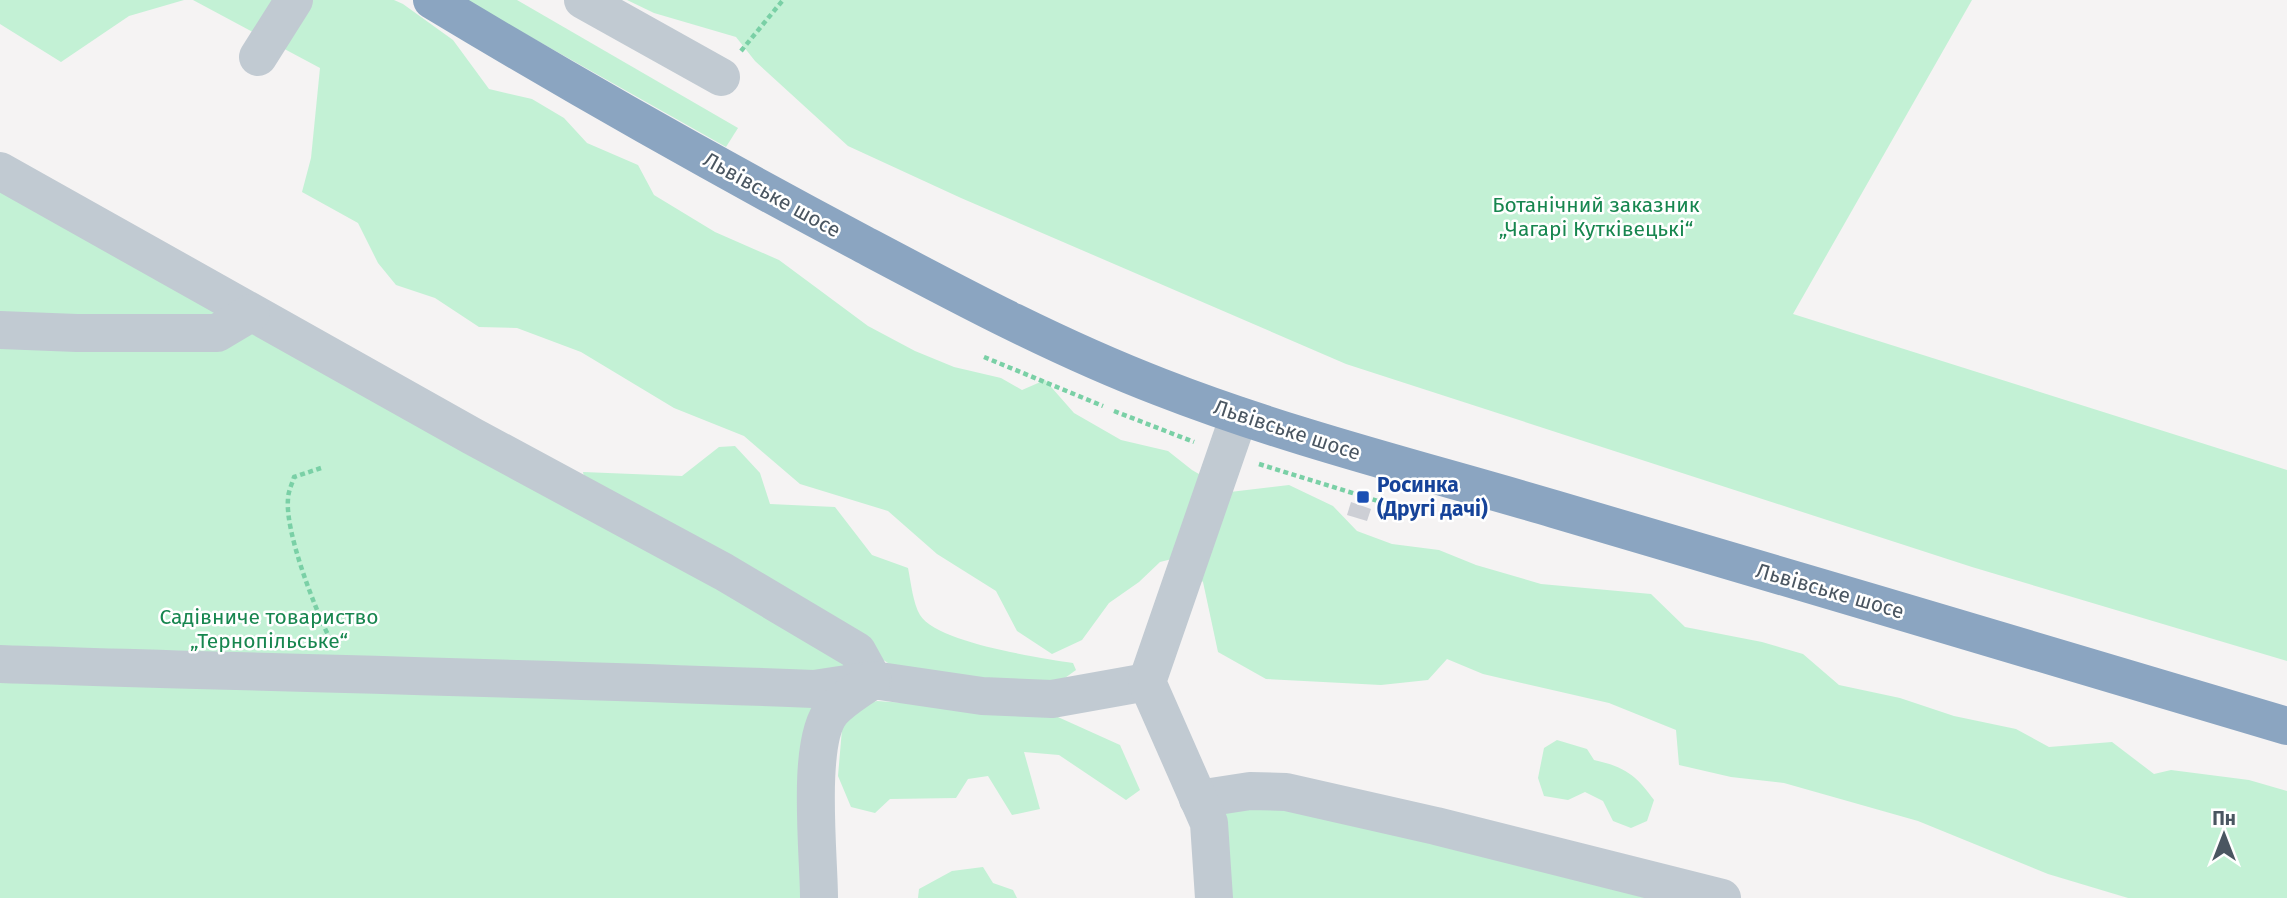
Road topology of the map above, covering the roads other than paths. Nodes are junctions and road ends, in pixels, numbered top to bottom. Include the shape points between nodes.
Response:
1 (294, 0) edge
2 (432, 0) edge
3 (583, 0) edge
4 (258, 57) dead end
5 (721, 77) road end
6 (0, 171) edge
7 (251, 313) junction
8 (0, 330) edge
9 (1239, 416) junction
10 (0, 664) edge
11 (873, 680) junction
12 (1147, 682) junction
13 (2287, 726) edge
14 (1198, 799) junction
15 (819, 898) edge
16 (1213, 898) edge
17 (1722, 898) edge

1 - 4 street
2 - 9 highway, Львівське шосе via 585,93 1001,318
3 - 5 street
6 - 7 street
7 - 8 street via 217,334
7 - 11 street via 724,572 857,651
9 - 12 street
9 - 13 highway, Львівське шосе
10 - 11 street via 814,689
11 - 12 street via 982,696 1052,699
11 - 15 street via 831,712 820,738 816,791
12 - 14 street
14 - 16 street via 1209,823
14 - 17 street via 1250,791 1286,792

